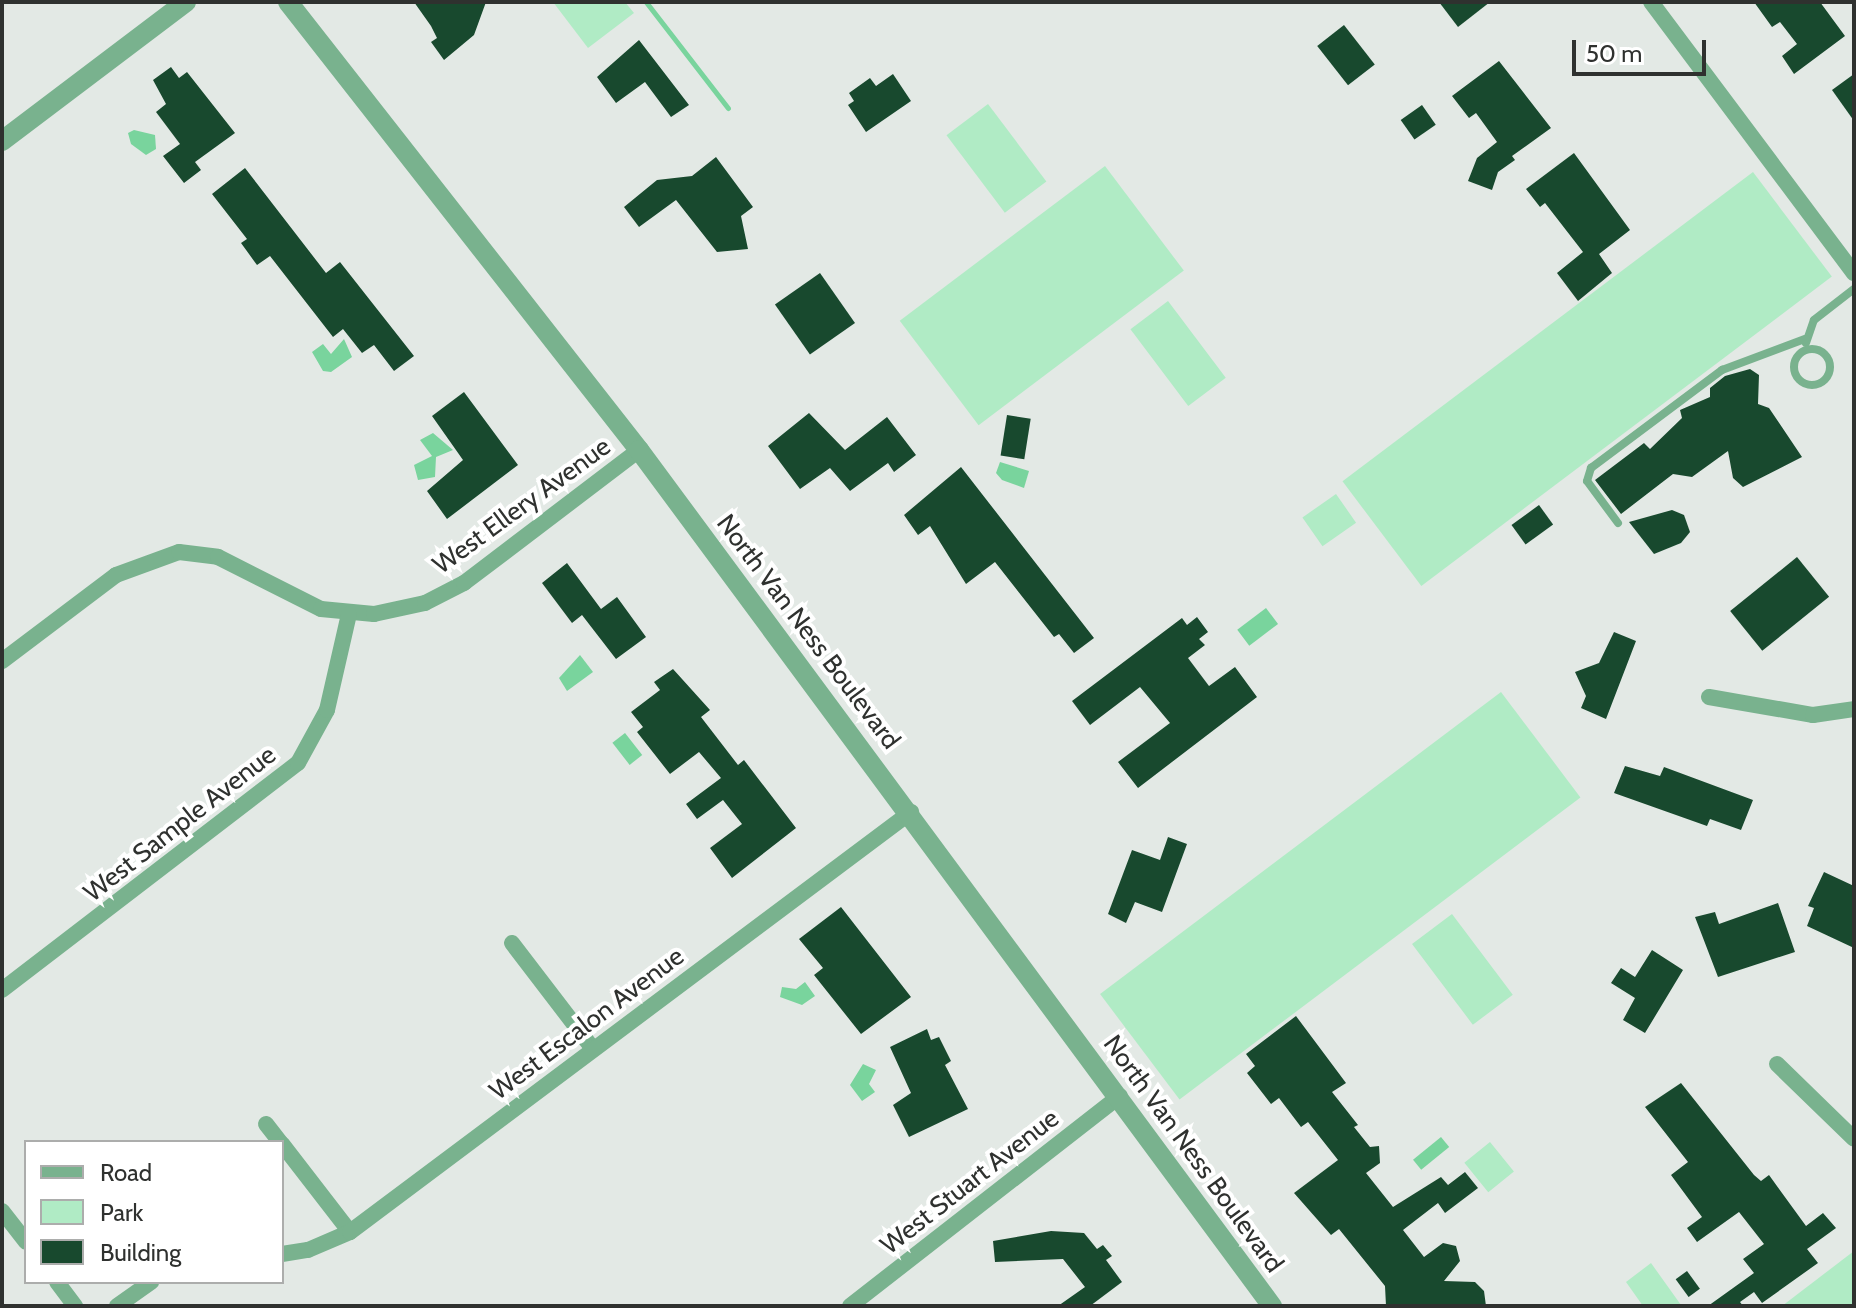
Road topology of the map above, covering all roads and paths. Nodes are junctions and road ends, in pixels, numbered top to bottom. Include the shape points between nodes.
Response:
1 (186, 2) edge
2 (288, 2) edge
3 (1651, 2) edge
4 (2, 141) edge
5 (1854, 273) edge
6 (1854, 289) edge
7 (1805, 339) junction
8 (1807, 350) junction
9 (639, 450) junction
10 (1618, 523) dead end
11 (349, 614) junction
12 (2, 661) edge
13 (1709, 697) dead end
14 (1854, 709) edge
15 (911, 812) junction
16 (512, 943) dead end
17 (2, 990) edge
18 (593, 1049) junction
19 (1777, 1064) dead end
20 (1120, 1096) junction
21 (266, 1124) dead end
22 (1854, 1139) edge
23 (279, 1140) edge
24 (284, 1147) edge
25 (2, 1211) edge
26 (350, 1232) junction
27 (24, 1239) edge
28 (284, 1254) edge
29 (58, 1284) edge
30 (148, 1284) edge
31 (75, 1306) edge
32 (117, 1306) edge
33 (850, 1306) edge
34 (1272, 1306) edge

1 - 4 street
2 - 9 street, North Van Ness Boulevard
3 - 5 street
6 - 7 lane via 1814,320
7 - 8 lane
7 - 10 lane via 1722,370 1591,468 1587,481
8 - 8 lane via 1798,356 1795,372 1801,382 1817,385 1827,377 1830,365 1825,354
9 - 11 street, West Ellery Avenue via 445,594 401,610
9 - 15 street, North Van Ness Boulevard
11 - 12 street, West Ellery Avenue via 310,604 218,557 179,552 116,575
11 - 17 street, West Sample Avenue via 327,710 298,763
13 - 14 street via 1813,715
15 - 18 street, West Escalon Avenue
15 - 20 street, North Van Ness Boulevard
16 - 18 street
18 - 26 street, West Escalon Avenue
19 - 22 street
20 - 33 street, West Stuart Avenue
20 - 34 street, North Van Ness Boulevard
21 - 23 street
24 - 26 street
25 - 27 street
26 - 28 street, West Escalon Avenue
29 - 31 street
30 - 32 street

